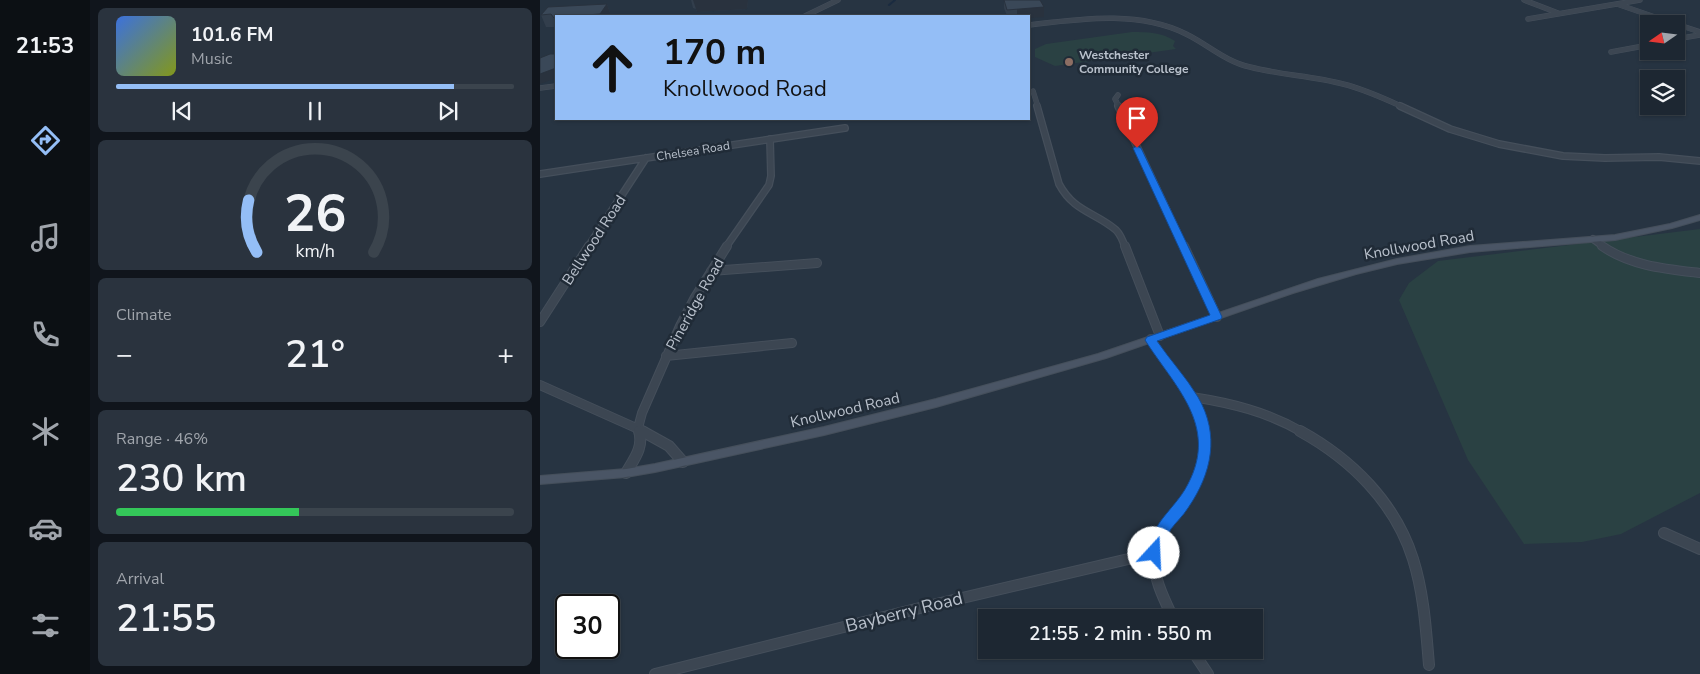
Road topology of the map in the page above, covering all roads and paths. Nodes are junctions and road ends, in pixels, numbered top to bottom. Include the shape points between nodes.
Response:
1 (838, 0) edge
2 (1524, 0) edge
3 (1640, 0) edge
4 (1617, 4) junction
5 (1560, 14) junction
6 (807, 15) edge
7 (1649, 15) edge
8 (1528, 19) dead end
9 (1030, 25) edge
10 (1685, 28) edge
11 (1700, 34) edge
12 (1685, 38) edge
13 (1640, 47) edge
14 (1611, 52) dead end
15 (555, 86) edge
16 (540, 88) edge
17 (1033, 91) dead end
18 (1118, 96) dead end
19 (845, 128) dead end
20 (770, 139) junction
21 (646, 158) junction
22 (1700, 161) edge
23 (540, 174) edge
24 (1700, 217) edge
25 (1593, 239) junction
26 (818, 263) dead end
27 (711, 271) junction
28 (1700, 273) edge
29 (1217, 317) junction
30 (540, 322) edge
31 (1156, 338) junction
32 (792, 342) dead end
33 (666, 356) junction
34 (540, 385) edge
35 (1192, 397) junction
36 (638, 428) junction
37 (683, 462) junction
38 (626, 473) junction
39 (540, 480) edge
40 (1664, 533) dead end
41 (1700, 549) edge
42 (1154, 553) junction
43 (1169, 609) edge
44 (1198, 659) edge
45 (1429, 665) dead end
46 (655, 674) edge
47 (1208, 674) edge

1 - 6 street
2 - 5 street
3 - 4 street
4 - 5 street
4 - 7 street
5 - 8 street
9 - 22 street via 1094,18 1156,23 1185,33 1248,67 1366,90 1450,129 1499,144 1563,156 1659,157
10 - 11 street
11 - 12 street
13 - 14 street
15 - 16 street
17 - 31 street via 1059,184 1071,202 1121,236
18 - 29 street via 1115,100
19 - 20 street, Chelsea Road
20 - 21 street, Chelsea Road
20 - 27 street, Pineridge Road via 769,185
21 - 23 street, Chelsea Road
21 - 30 street, Bellwood Road
24 - 25 main road, Knollwood Road via 1653,230
25 - 28 street via 1619,257 1651,266
25 - 29 main road, Knollwood Road via 1422,256 1352,272
26 - 27 street
27 - 33 street, Pineridge Road
29 - 31 main road, Knollwood Road
31 - 35 street via 1166,363
31 - 37 main road, Knollwood Road via 954,398
32 - 33 street
33 - 36 street, Pineridge Road
34 - 36 street
35 - 42 street via 1204,428 1205,452 1196,483 1164,528
35 - 45 street via 1239,404 1283,421 1326,445 1356,471 1387,505 1408,545 1422,593
36 - 37 street via 669,446
36 - 38 street, Pineridge Road via 640,449
37 - 38 main road, Knollwood Road
38 - 39 main road, Knollwood Road
40 - 41 street
42 - 43 street via 1158,585
42 - 46 street, Bayberry Road
44 - 47 street

